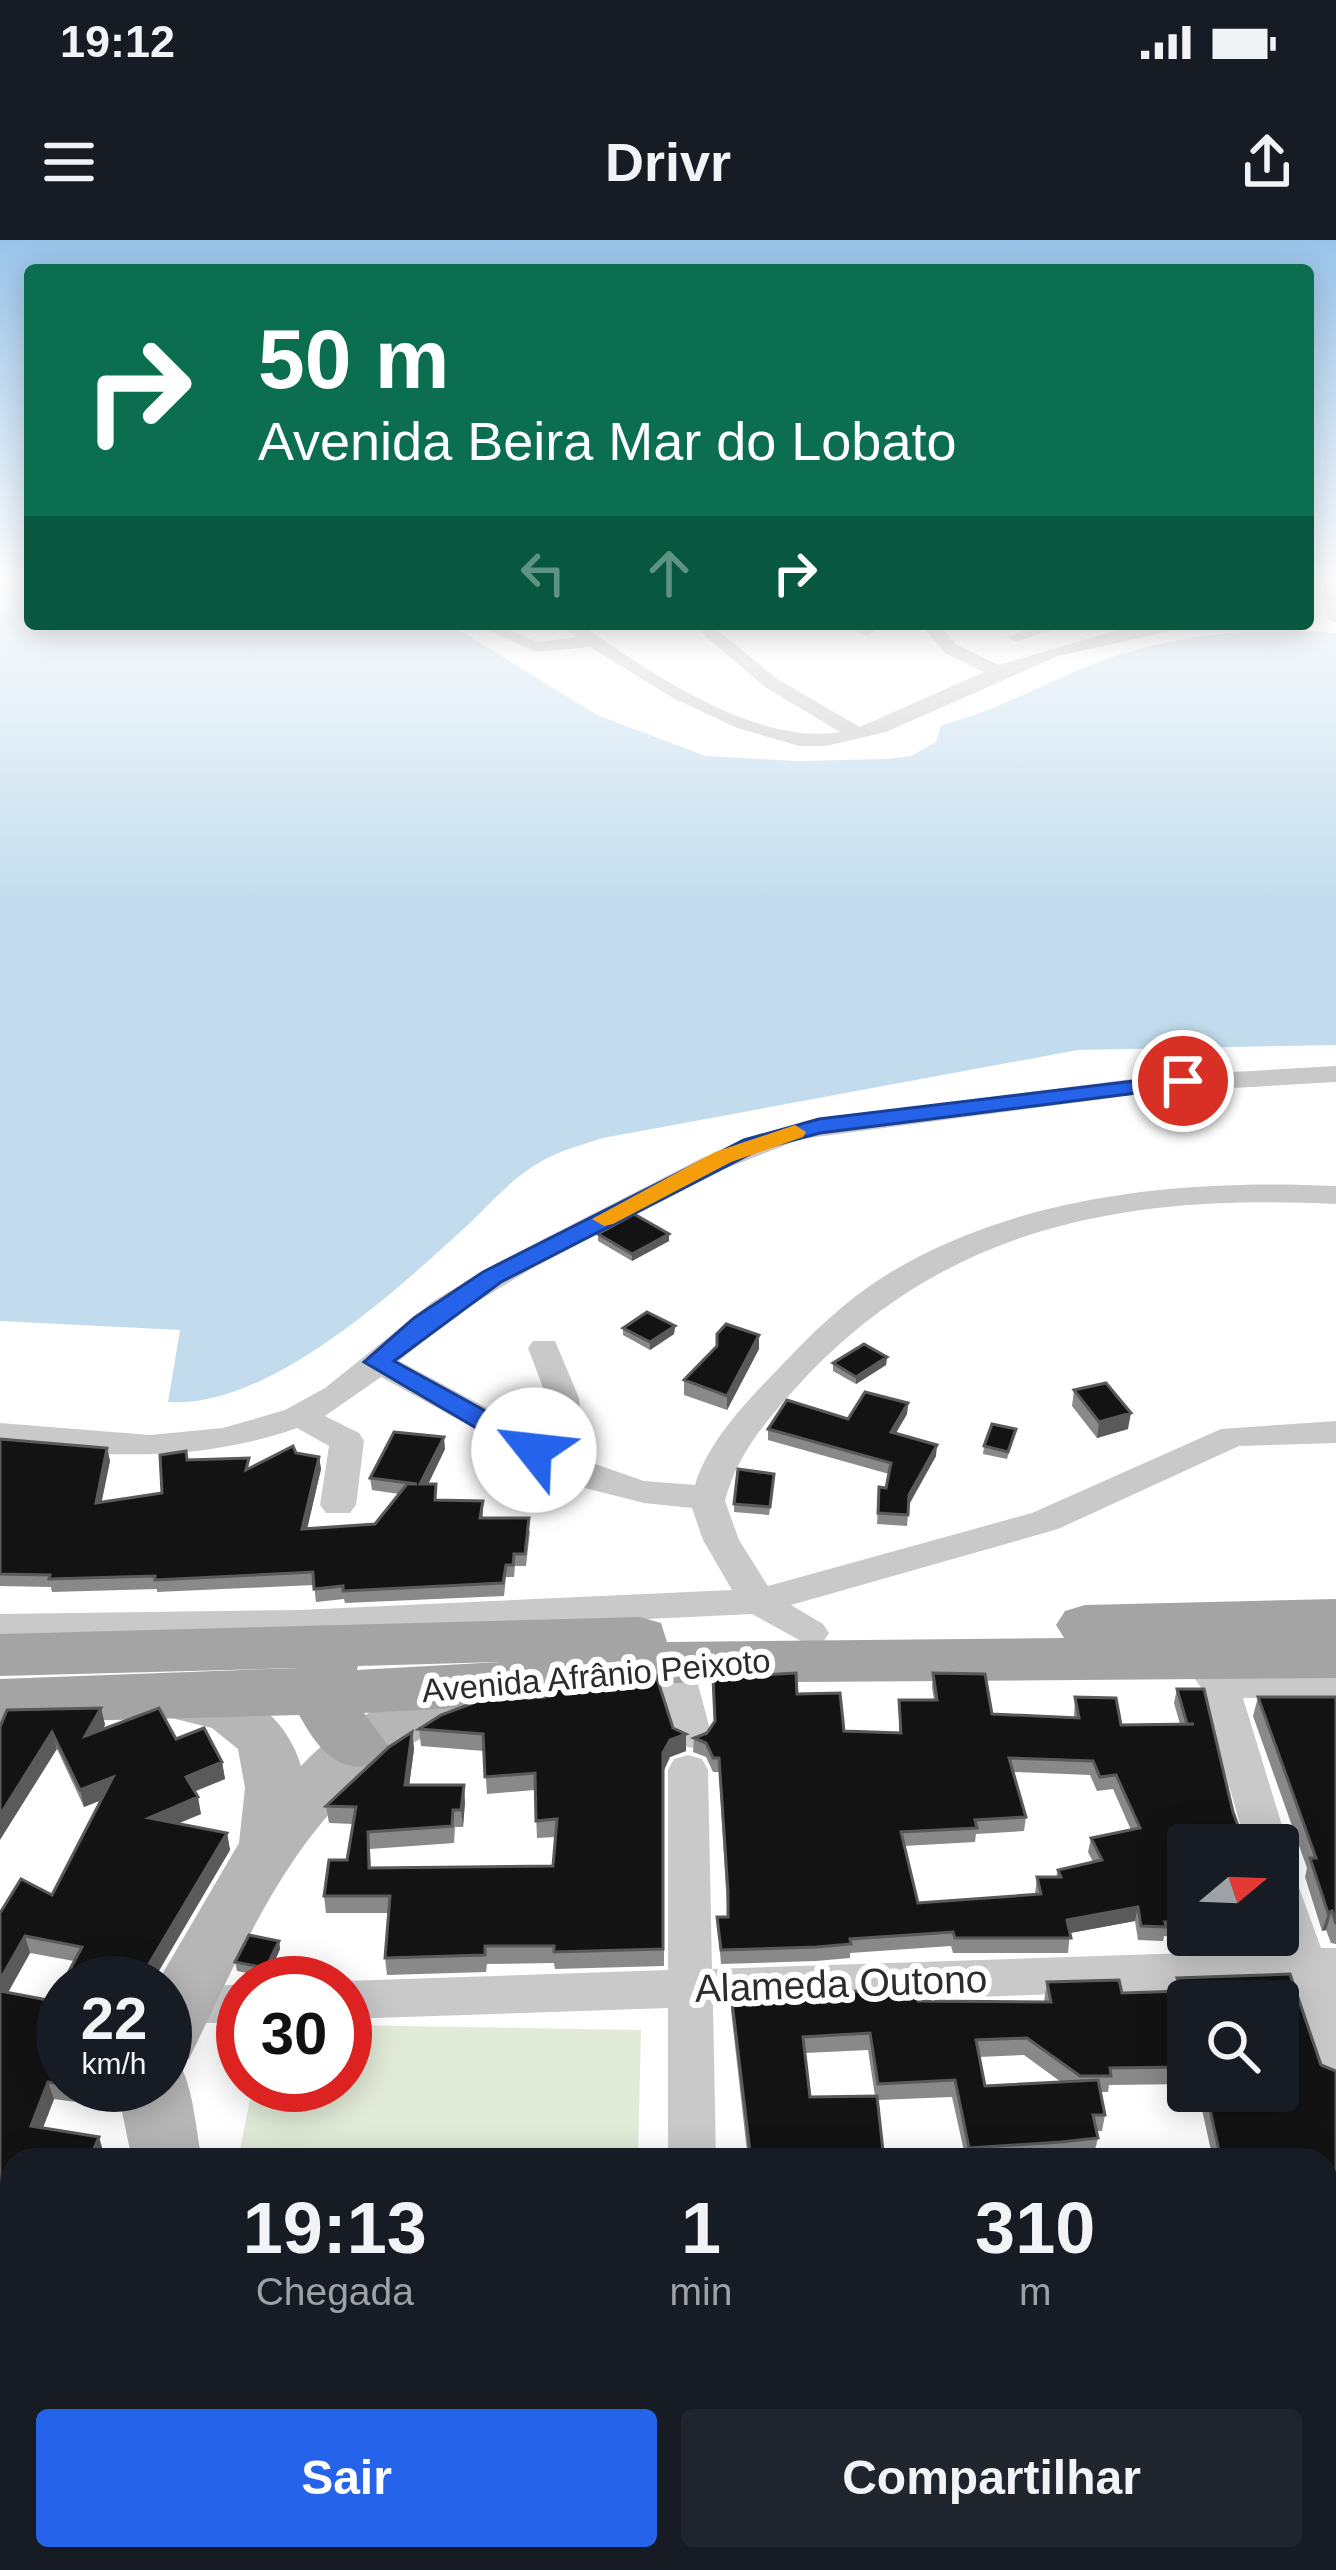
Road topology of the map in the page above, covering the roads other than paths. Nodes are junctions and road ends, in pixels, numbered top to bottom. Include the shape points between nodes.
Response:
1 (678, 692) edge
2 (731, 692) edge
3 (762, 692) edge
4 (956, 692) edge
5 (693, 701) junction
6 (859, 735) junction
7 (1336, 1074) edge
8 (1336, 1195) edge
9 (544, 1348) dead end
10 (377, 1362) junction
11 (298, 1416) junction
12 (1336, 1432) edge
13 (0, 1434) edge
14 (568, 1468) junction
15 (707, 1498) junction
16 (338, 1505) dead end
17 (759, 1601) junction
18 (1336, 1619) edge
19 (0, 1627) edge
20 (810, 1633) junction
21 (0, 1655) edge
22 (1336, 1657) edge
23 (673, 1661) junction
24 (1210, 1672) junction
25 (1336, 1682) edge
26 (171, 1697) junction
27 (335, 1699) junction
28 (0, 1701) edge
29 (259, 1733) junction
30 (1260, 1824) edge
31 (269, 1842) junction
32 (1299, 1926) edge
33 (1319, 1966) edge
34 (192, 1983) edge
35 (689, 1989) junction
36 (372, 1999) edge
37 (1336, 2066) edge
38 (156, 2112) edge
39 (164, 2148) edge
40 (692, 2148) edge

1 - 5 street
2 - 5 street
3 - 6 street
4 - 6 street
5 - 6 street via 780,736
7 - 10 street via 1148,1084 783,1135 723,1157 492,1277
8 - 15 street via 1252,1189 1148,1198 938,1260 884,1290 804,1360 736,1442
9 - 14 street via 562,1398
10 - 11 street
10 - 14 street
11 - 13 street via 150,1448
11 - 16 street via 347,1441
12 - 17 street via 1233,1436 1045,1521
14 - 15 street via 630,1490
15 - 17 street via 710,1519
17 - 19 street via 299,1623
17 - 20 street
18 - 20 main road, Avenida Afrânio Peixoto
20 - 27 main road, Avenida Afrânio Peixoto
21 - 27 main road, Avenida Afrânio Peixoto
22 - 24 main road, Avenida Afrânio Peixoto
23 - 24 main road, Avenida Afrânio Peixoto
23 - 27 main road, Avenida Afrânio Peixoto
23 - 35 street via 689,1751
24 - 25 street
24 - 30 street
26 - 27 main road, Avenida Afrânio Peixoto
26 - 28 main road, Avenida Afrânio Peixoto
26 - 29 main road via 233,1713
27 - 29 main road
27 - 31 main road
29 - 31 main road via 277,1799
31 - 34 main road
32 - 33 street
33 - 35 street, Alameda Outono
33 - 37 street
35 - 36 street, Alameda Outono
35 - 40 street
38 - 39 main road

